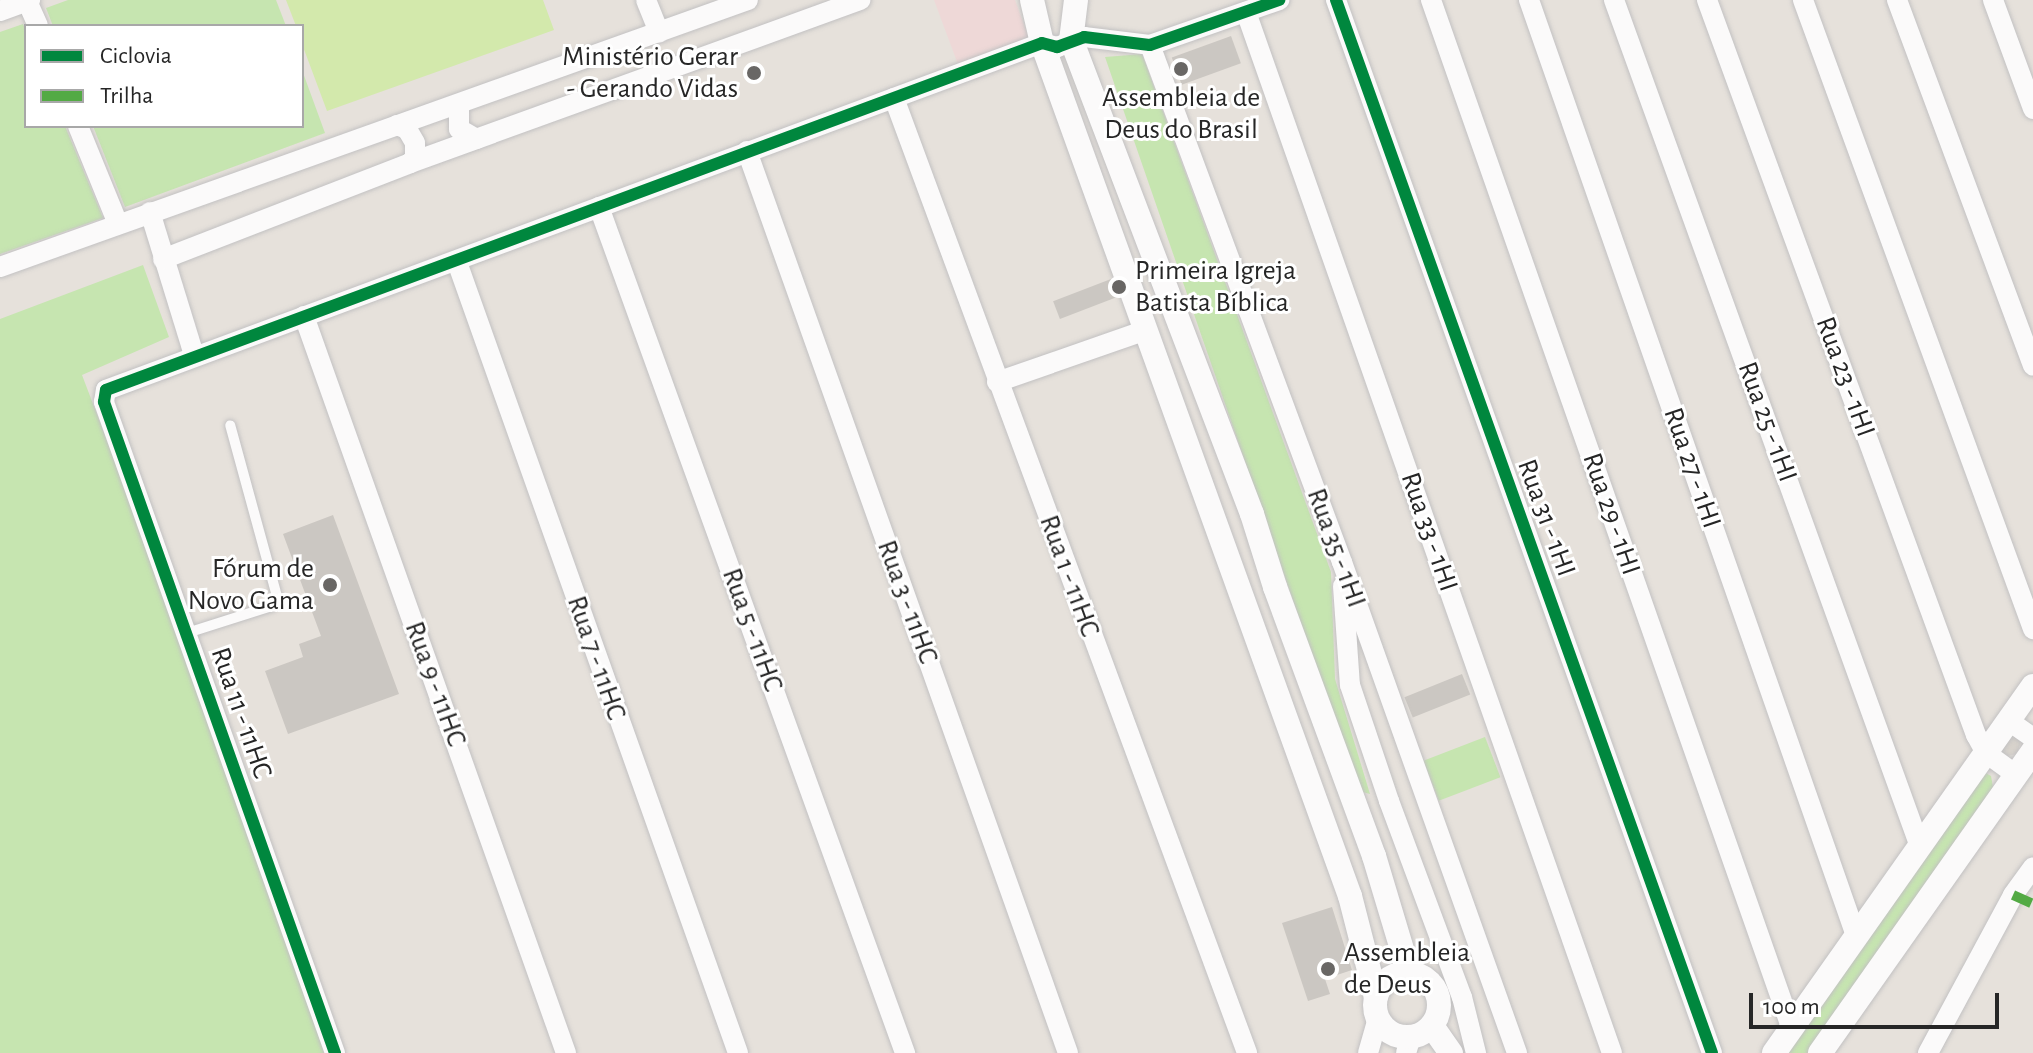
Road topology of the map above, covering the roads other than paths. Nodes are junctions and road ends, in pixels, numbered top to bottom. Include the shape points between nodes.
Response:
1 (29, 0) edge
2 (646, 0) edge
3 (748, 0) edge
4 (860, 0) edge
5 (1032, 0) edge
6 (1076, 0) edge
7 (1279, 0) edge
8 (1336, 0) edge
9 (1431, 0) edge
10 (1529, 0) edge
11 (1614, 0) edge
12 (1707, 0) edge
13 (1803, 0) edge
14 (1897, 0) edge
15 (1993, 0) edge
16 (0, 11) edge
17 (1246, 12) junction
18 (37, 24) edge
19 (659, 33) junction
20 (1071, 39) junction
21 (1042, 43) junction
22 (1150, 45) junction
23 (894, 98) junction
24 (459, 104) junction
25 (2033, 109) edge
26 (397, 125) junction
27 (79, 128) edge
28 (476, 139) junction
29 (747, 151) junction
30 (410, 163) junction
31 (599, 207) junction
32 (150, 212) junction
33 (118, 224) junction
34 (163, 259) junction
35 (457, 262) junction
36 (0, 267) edge
37 (304, 316) junction
38 (1146, 330) junction
39 (194, 355) junction
40 (2033, 365) edge
41 (997, 382) junction
42 (230, 425) dead end
43 (1254, 524) junction
44 (1220, 532) junction
45 (1342, 562) junction
46 (1272, 580) junction
47 (1241, 590) junction
48 (2033, 629) edge
49 (187, 633) junction
50 (1381, 672) junction
51 (1350, 685) junction
52 (2033, 686) edge
53 (2009, 721) junction
54 (2033, 738) edge
55 (2033, 751) edge
56 (1986, 753) junction
57 (2016, 775) junction
58 (1389, 801) junction
59 (1356, 810) junction
60 (1919, 844) junction
61 (1405, 846) junction
62 (1374, 856) junction
63 (2033, 867) edge
64 (1474, 933) junction
65 (1856, 936) junction
66 (1443, 946) junction
67 (1409, 973) junction
68 (1492, 984) junction
69 (1462, 997) junction
70 (1377, 1008) junction
71 (1791, 1027) junction
72 (1416, 1039) edge
73 (335, 1053) edge
74 (566, 1053) edge
75 (738, 1053) edge
76 (905, 1053) edge
77 (1068, 1053) edge
78 (1247, 1053) edge
79 (1368, 1053) edge
80 (1451, 1053) edge
81 (1476, 1053) edge
82 (1517, 1053) edge
83 (1612, 1053) edge
84 (1712, 1053) edge
85 (1774, 1053) edge
86 (1820, 1053) edge
87 (1928, 1053) edge

1 - 16 street
1 - 18 street
2 - 19 street
3 - 19 street
4 - 28 street
5 - 21 street
6 - 20 street
7 - 17 street
8 - 84 street, Rua 31 - 1HI
9 - 71 street, Rua 29 - 1HI
10 - 65 street, Rua 27 - 1HI
11 - 60 street, Rua 25 - 1HI
12 - 56 street, Rua 23 - 1HI
13 - 48 street
14 - 40 street
15 - 25 street
17 - 22 street
17 - 83 street, Rua 33 - 1HI
19 - 24 street
20 - 21 street via 1057,47
20 - 22 street
20 - 43 street
21 - 23 street
21 - 38 street
22 - 45 street, Rua 35 - 1HI
23 - 29 street
23 - 41 street, Rua 1 - 11HC
24 - 26 street
24 - 28 street via 459,129
26 - 30 street via 407,129 415,143
26 - 32 street
27 - 33 street
28 - 30 street
29 - 31 street
29 - 77 street, Rua 3 - 11HC
30 - 34 street
31 - 35 street
31 - 76 street, Rua 5 - 11HC
32 - 33 street
32 - 34 street
33 - 36 street
34 - 39 street
35 - 37 street
35 - 75 street, Rua 7 - 11HC
37 - 39 street
37 - 74 street, Rua 9 - 11HC
38 - 41 street
38 - 44 street
39 - 49 street, Rua 11 - 11HC via 106,390 104,402
41 - 78 street, Rua 1 - 11HC
42 - 49 lane via 278,600
43 - 44 street via 1249,536 1235,539
43 - 46 street
44 - 47 street
45 - 50 street, Rua 35 - 1HI
45 - 51 street
46 - 47 street via 1248,580
46 - 59 street
47 - 70 street via 1350,896
49 - 73 street, Rua 11 - 11HC
50 - 51 street
50 - 64 street, Rua 35 - 1HI
51 - 58 street
52 - 53 street
53 - 54 street
53 - 56 street
55 - 57 street
56 - 57 street
56 - 60 street
57 - 86 street
58 - 59 street
58 - 61 street
59 - 62 street
60 - 65 street
61 - 62 street
61 - 66 street
62 - 67 street
63 - 87 street
64 - 66 street
64 - 68 street, Rua 35 - 1HI
65 - 71 street
66 - 69 street
67 - 70 street via 1392,977
67 - 72 street via 1426,979 1437,993 1440,1010
68 - 69 street
68 - 82 street, Rua 35 - 1HI
69 - 81 street
70 - 72 street via 1391,1033
70 - 79 street
71 - 85 street
72 - 80 street

